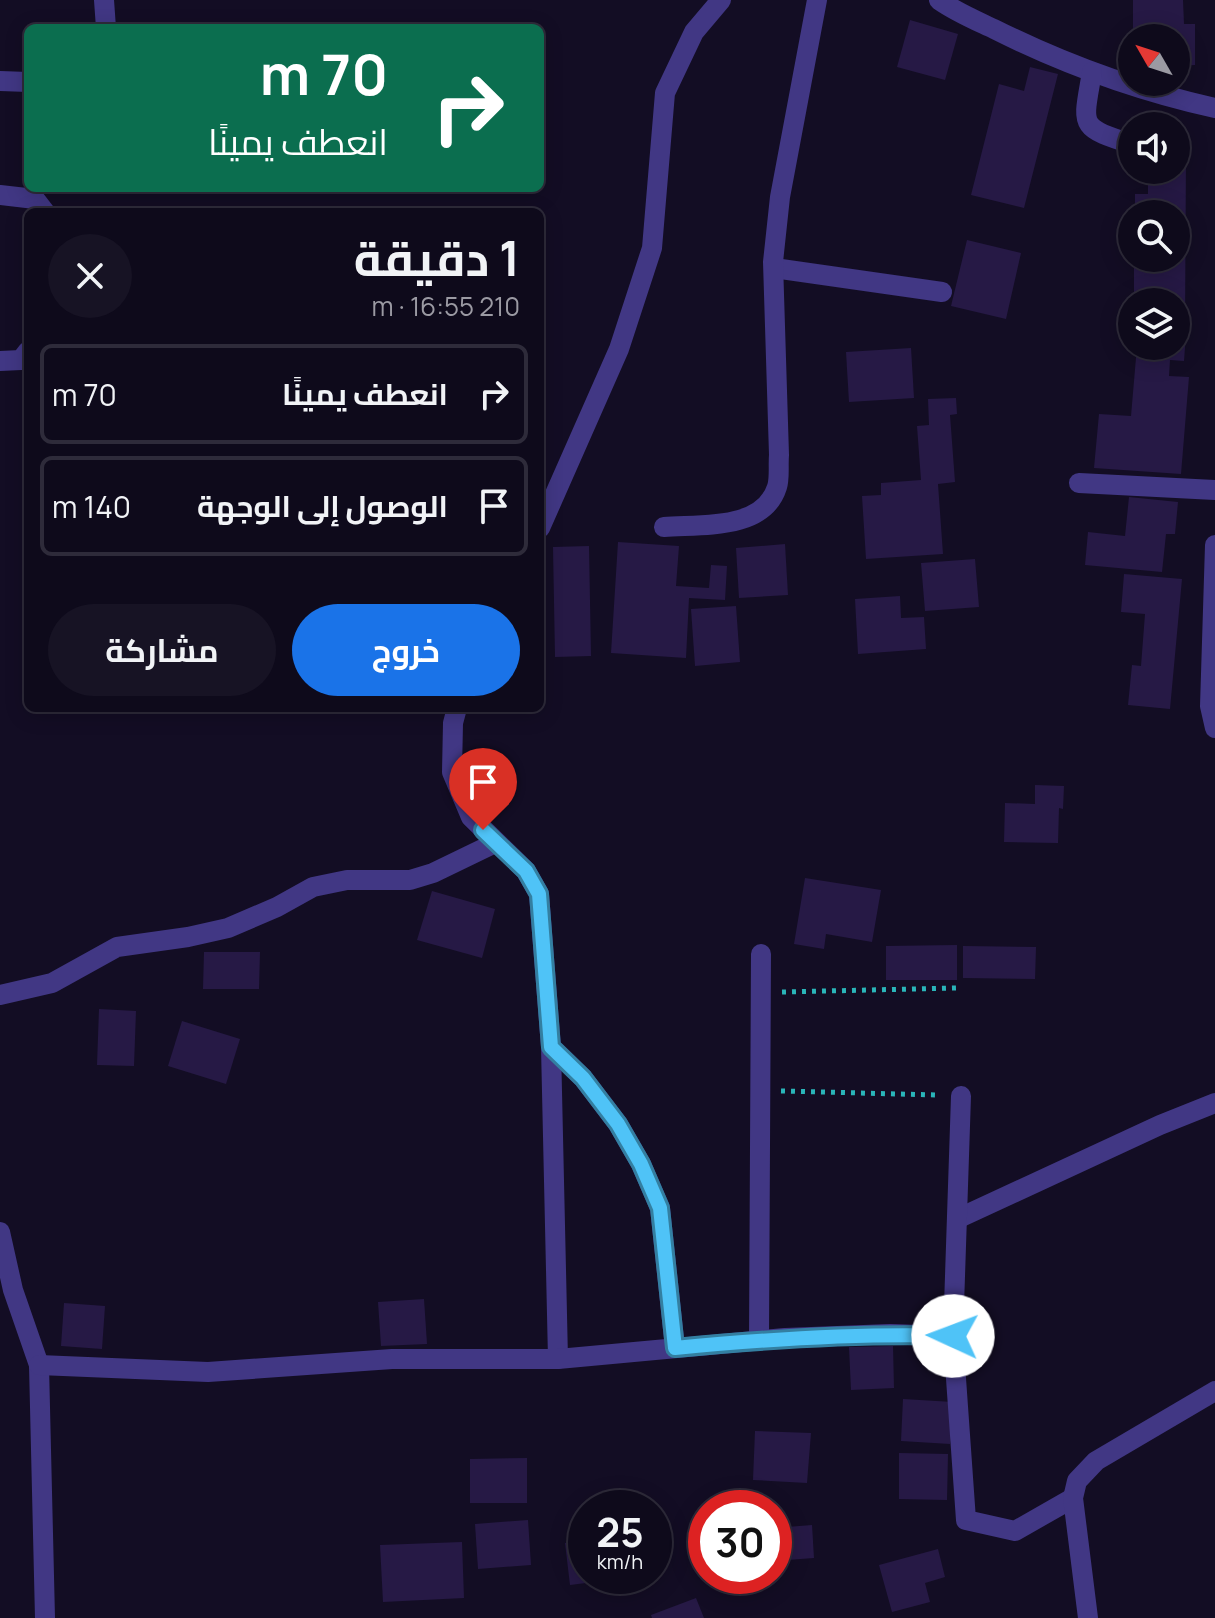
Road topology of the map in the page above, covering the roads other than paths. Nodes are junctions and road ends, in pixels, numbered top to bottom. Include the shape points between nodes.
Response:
1 (104, 0) edge
2 (721, 0) edge
3 (817, 0) edge
4 (939, 0) edge
5 (106, 24) edge
6 (1092, 72) junction
7 (0, 81) edge
8 (24, 82) edge
9 (1215, 108) edge
10 (1118, 139) edge
11 (0, 195) edge
12 (42, 208) edge
13 (774, 268) junction
14 (942, 292) dead end
15 (24, 356) edge
16 (0, 361) edge
17 (1079, 483) dead end
18 (1215, 490) edge
19 (544, 519) edge
20 (664, 527) dead end
21 (1215, 545) edge
22 (1215, 570) edge
23 (456, 712) edge
24 (1215, 728) edge
25 (495, 843) junction
26 (761, 954) dead end
27 (0, 995) edge
28 (551, 1047) junction
29 (961, 1096) road end
30 (1215, 1103) edge
31 (957, 1219) junction
32 (0, 1232) edge
33 (953, 1336) junction
34 (759, 1340) junction
35 (675, 1348) junction
36 (558, 1359) junction
37 (39, 1365) junction
38 (1215, 1391) edge
39 (1073, 1498) junction
40 (45, 1618) edge
41 (1088, 1618) edge

1 - 5 street
2 - 19 street via 694,32 665,93 652,248 619,349
3 - 13 street via 780,197
4 - 6 street
6 - 9 street
6 - 10 street via 1087,123
7 - 8 street
11 - 12 street via 35,199
13 - 14 street
13 - 20 street via 777,487 745,521
15 - 16 street
17 - 18 street
21 - 22 street
22 - 24 street via 1210,706
23 - 25 street via 452,772 471,817
25 - 27 street via 410,880 347,880 313,887 228,928 117,947 52,983
25 - 28 street via 526,871 539,894
26 - 34 street
28 - 35 street via 618,1124 660,1208
28 - 36 street
29 - 31 street
30 - 31 street
31 - 33 street
32 - 37 street
33 - 34 street
33 - 39 street via 966,1520 1015,1531
34 - 35 street
35 - 36 street
36 - 37 street via 392,1359 208,1372
37 - 40 street
38 - 39 street via 1096,1461 1077,1481
39 - 41 street

